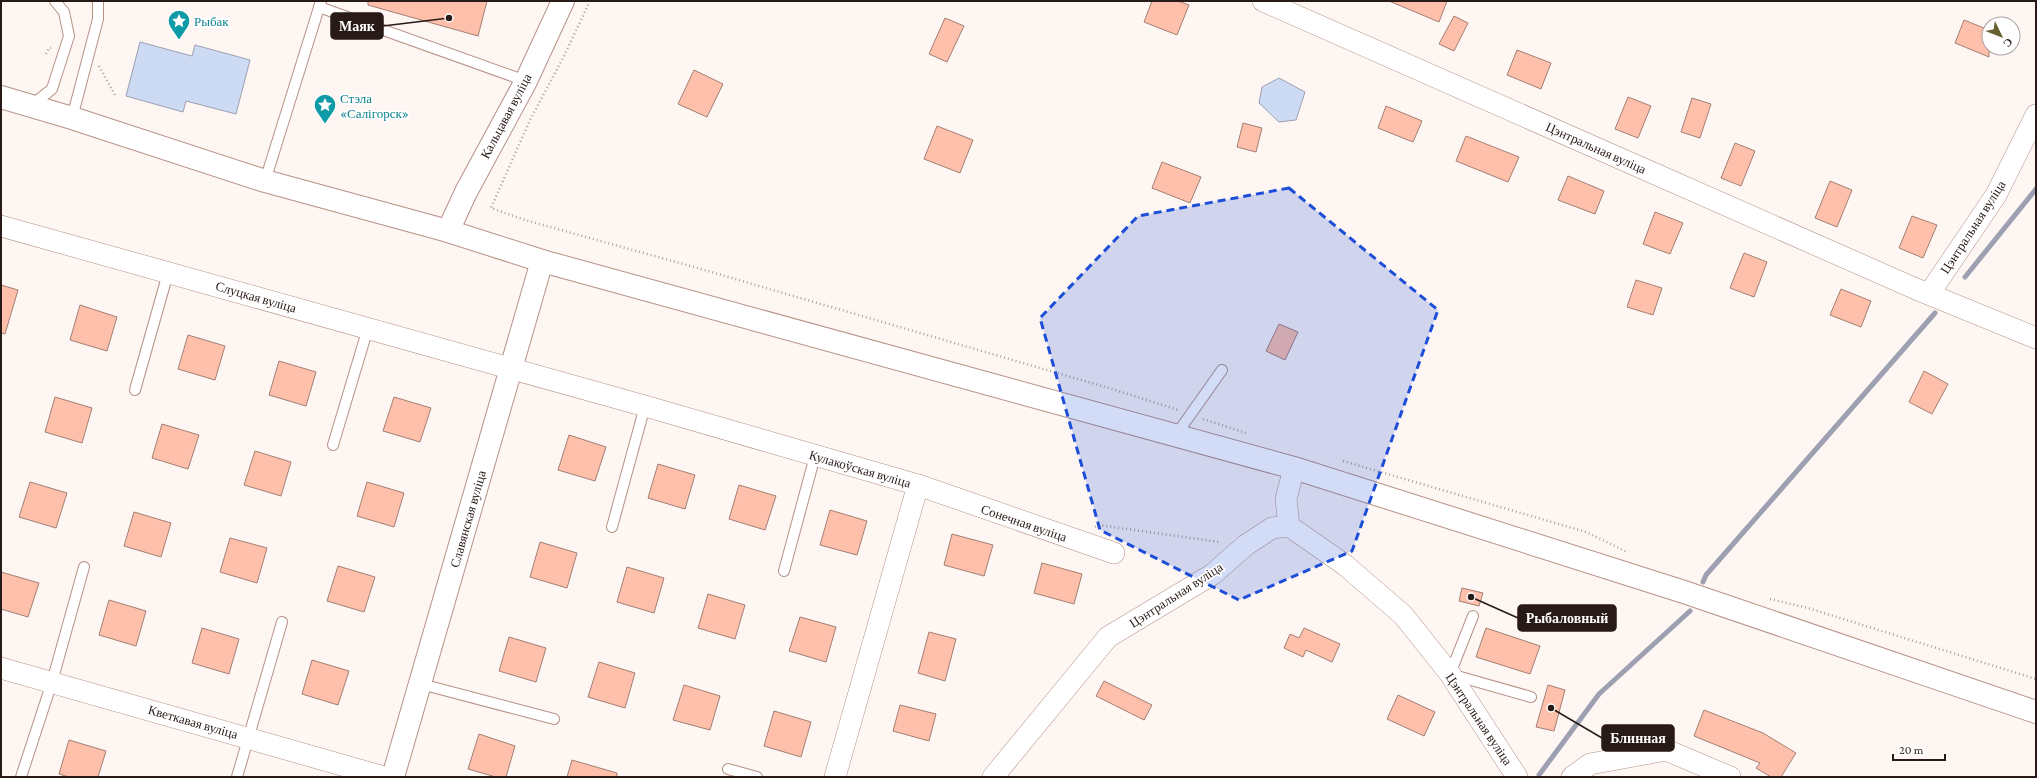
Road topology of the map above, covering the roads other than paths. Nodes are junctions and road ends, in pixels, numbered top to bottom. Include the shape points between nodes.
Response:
1 (55, 1) edge
2 (98, 1) edge
3 (563, 1) edge
4 (1263, 1) edge
5 (320, 4) edge
6 (526, 81) junction
7 (1, 97) edge
8 (31, 106) junction
9 (2036, 115) edge
10 (72, 118) junction
11 (265, 181) junction
12 (1, 226) edge
13 (448, 231) junction
14 (542, 261) junction
15 (168, 273) junction
16 (1929, 294) junction
17 (368, 328) junction
18 (2036, 338) edge
19 (511, 369) junction
20 (1222, 370) dead end
21 (135, 390) dead end
22 (645, 406) junction
23 (1176, 435) junction
24 (333, 445) dead end
25 (815, 456) junction
26 (1294, 468) junction
27 (926, 488) junction
28 (1289, 526) junction
29 (612, 527) dead end
30 (1114, 553) dead end
31 (84, 567) dead end
32 (784, 572) dead end
33 (1473, 616) dead end
34 (282, 622) dead end
35 (1, 668) edge
36 (1450, 674) junction
37 (52, 682) junction
38 (421, 684) junction
39 (1531, 697) dead end
40 (2036, 712) edge
41 (554, 720) dead end
42 (250, 738) junction
43 (728, 769) dead end
44 (21, 777) edge
45 (237, 777) edge
46 (384, 777) edge
47 (393, 777) edge
48 (757, 777) edge
49 (835, 777) edge
50 (993, 777) edge
51 (1517, 777) edge
52 (1572, 777) edge
53 (1730, 777) edge

1 - 8 lane via 64,12 69,36 52,89
2 - 10 lane via 98,19
3 - 6 main road, Кальцавая вуліца
4 - 16 street, Цэнтральная вуліца
5 - 6 lane
5 - 11 lane
6 - 13 main road, Кальцавая вуліца via 466,192
7 - 8 main road
8 - 10 main road
9 - 16 street, Цэнтральная вуліца via 1996,195
10 - 11 main road
11 - 13 main road
12 - 15 street, Слуцкая вуліца
13 - 14 main road
14 - 19 main road, Славянская вуліца
14 - 23 main road
15 - 17 street, Слуцкая вуліца
15 - 21 lane
16 - 18 street, Цэнтральная вуліца
17 - 19 street, Слуцкая вуліца
17 - 24 lane
19 - 22 street, Кулакоўская вуліца
19 - 38 main road, Славянская вуліца
20 - 23 lane
22 - 25 street, Кулакоўская вуліца
22 - 29 lane
23 - 26 main road
25 - 27 street, Кулакоўская вуліца
25 - 32 lane
26 - 28 street via 1286,500
26 - 40 main road via 1684,592
27 - 30 street, Сонечная вуліца
27 - 49 street, Кулакоўская вуліца
28 - 36 street, Цэнтральная вуліца via 1345,565 1403,615
28 - 50 street, Цэнтральная вуліца via 1272,528 1213,574 1108,637
31 - 37 lane
33 - 36 lane
34 - 42 lane
35 - 37 street, Кветкавая вуліца
36 - 39 lane
36 - 51 street, Цэнтральная вуліца
37 - 42 street, Кветкавая вуліца
37 - 44 lane
38 - 41 lane
38 - 47 main road, Славянская вуліца
42 - 45 lane
42 - 46 street, Кветкавая вуліца
43 - 48 lane
52 - 53 street via 1590,764 1666,750

